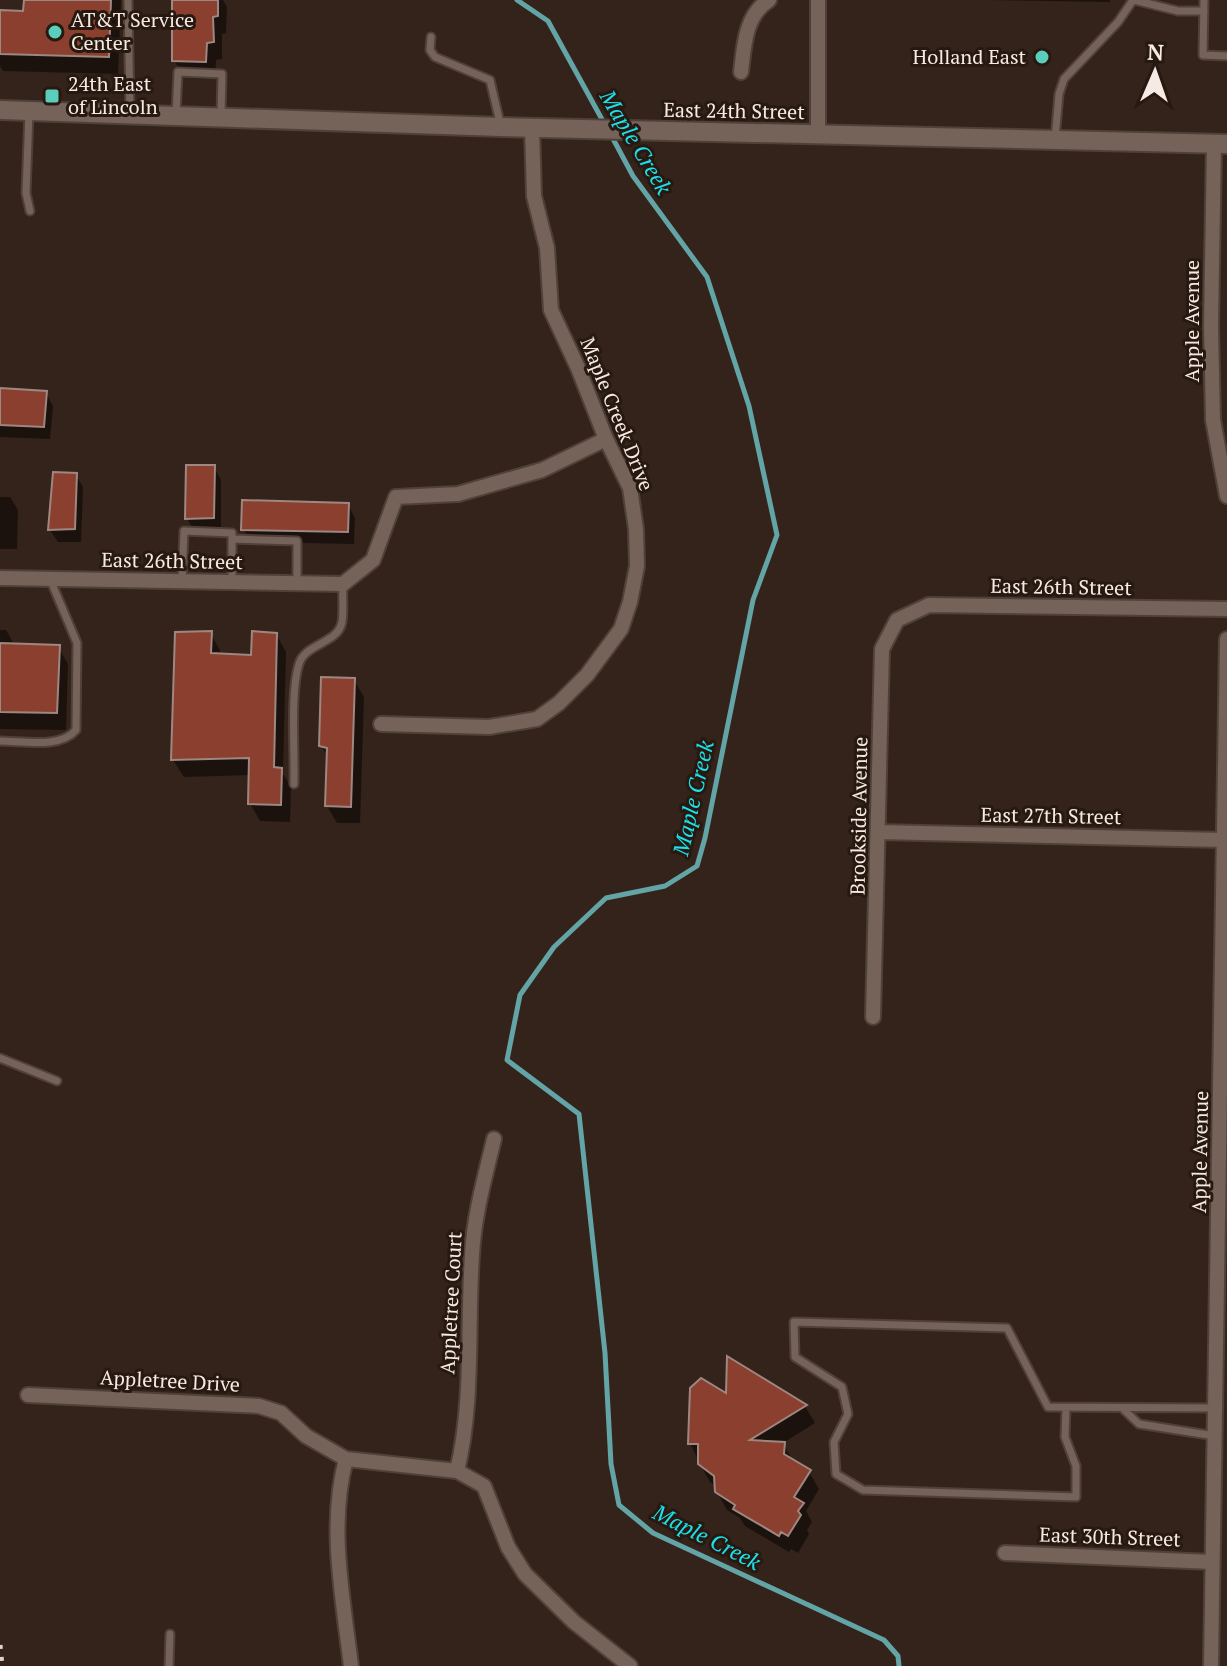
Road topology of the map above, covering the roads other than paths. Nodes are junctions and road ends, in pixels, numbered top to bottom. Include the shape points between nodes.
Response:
1 (128, 0) edge
2 (769, 0) edge
3 (818, 0) edge
4 (1133, 0) edge
5 (1204, 0) edge
6 (1204, 11) junction
7 (431, 37) dead end
8 (1227, 56) edge
9 (741, 72) dead end
10 (0, 110) edge
11 (29, 111) junction
12 (130, 114) junction
13 (176, 116) junction
14 (220, 117) junction
15 (501, 127) junction
16 (532, 128) junction
17 (818, 135) junction
18 (1054, 141) junction
19 (1221, 144) edge
20 (30, 211) dead end
21 (606, 439) junction
22 (1227, 493) edge
23 (232, 539) junction
24 (0, 578) edge
25 (50, 579) junction
26 (182, 581) junction
27 (232, 582) junction
28 (297, 583) junction
29 (343, 584) junction
30 (1227, 609) edge
31 (897, 620) joint
32 (1227, 639) edge
33 (381, 724) dead end
34 (0, 741) edge
35 (294, 784) dead end
36 (1225, 804) edge
37 (879, 832) junction
38 (1222, 840) junction
39 (1225, 1004) edge
40 (873, 1017) dead end
41 (0, 1058) edge
42 (57, 1081) dead end
43 (494, 1139) dead end
44 (28, 1395) dead end
45 (1066, 1408) junction
46 (1122, 1408) junction
47 (1216, 1408) junction
48 (1215, 1436) junction
49 (346, 1459) junction
50 (457, 1471) junction
51 (1221, 1472) edge
52 (1005, 1553) dead end
53 (1212, 1562) junction
54 (170, 1634) dead end
55 (169, 1666) edge
56 (351, 1666) edge
57 (628, 1666) edge
58 (1211, 1666) edge

1 - 12 lane
2 - 9 street via 753,15
3 - 17 street
4 - 6 lane
4 - 18 lane via 1064,79
5 - 6 lane
6 - 8 lane via 1203,55
7 - 15 lane via 435,57 490,80
10 - 11 street, East 24th Street
11 - 12 street, East 24th Street
11 - 20 lane
12 - 13 street, East 24th Street
13 - 14 street, East 24th Street
13 - 14 lane via 178,72 222,74
14 - 15 street, East 24th Street
15 - 16 street, East 24th Street
16 - 17 street, East 24th Street
16 - 21 street, Maple Creek Drive via 534,196 547,248 551,310
17 - 18 street, East 24th Street
18 - 19 street, East 24th Street
19 - 22 street, Apple Avenue via 1211,326 1213,404
21 - 29 street via 542,470 458,494 396,497 373,560
21 - 33 street, Maple Creek Drive via 630,488 637,566 621,629 587,675 537,719 489,727
23 - 26 lane via 232,533 184,531
23 - 27 lane
23 - 28 lane via 297,541
24 - 25 street, East 26th Street
25 - 26 street, East 26th Street
25 - 34 lane via 77,643 76,730 70,738 52,742
26 - 27 street, East 26th Street
27 - 28 street, East 26th Street
28 - 29 street, East 26th Street
29 - 35 lane via 342,625 299,660
30 - 31 street, East 26th Street via 929,605
31 - 37 street, Brookside Avenue via 882,649
32 - 36 street, Apple Avenue
36 - 38 street, Apple Avenue
37 - 38 street, East 27th Street
37 - 40 street, Brookside Avenue
38 - 39 street, Apple Avenue
39 - 47 street, Apple Avenue
41 - 42 lane
43 - 50 street, Appletree Court via 477,1207 465,1440
44 - 49 street, Appletree Drive via 259,1406 281,1413 306,1436
45 - 45 lane via 1048,1407 1007,1328 794,1322 795,1357 842,1387 848,1414 834,1442 836,1474 863,1490 1076,1497 1076,1466 1065,1437
45 - 46 lane
46 - 47 lane
46 - 48 lane via 1139,1424
47 - 48 street, Apple Avenue
48 - 51 street, Apple Avenue
49 - 50 street, Appletree Drive
49 - 56 street via 339,1487 338,1557
50 - 57 street via 484,1486 508,1547 525,1574 549,1601
51 - 53 street, Apple Avenue
52 - 53 street, East 30th Street
53 - 58 street, Apple Avenue
54 - 55 lane

